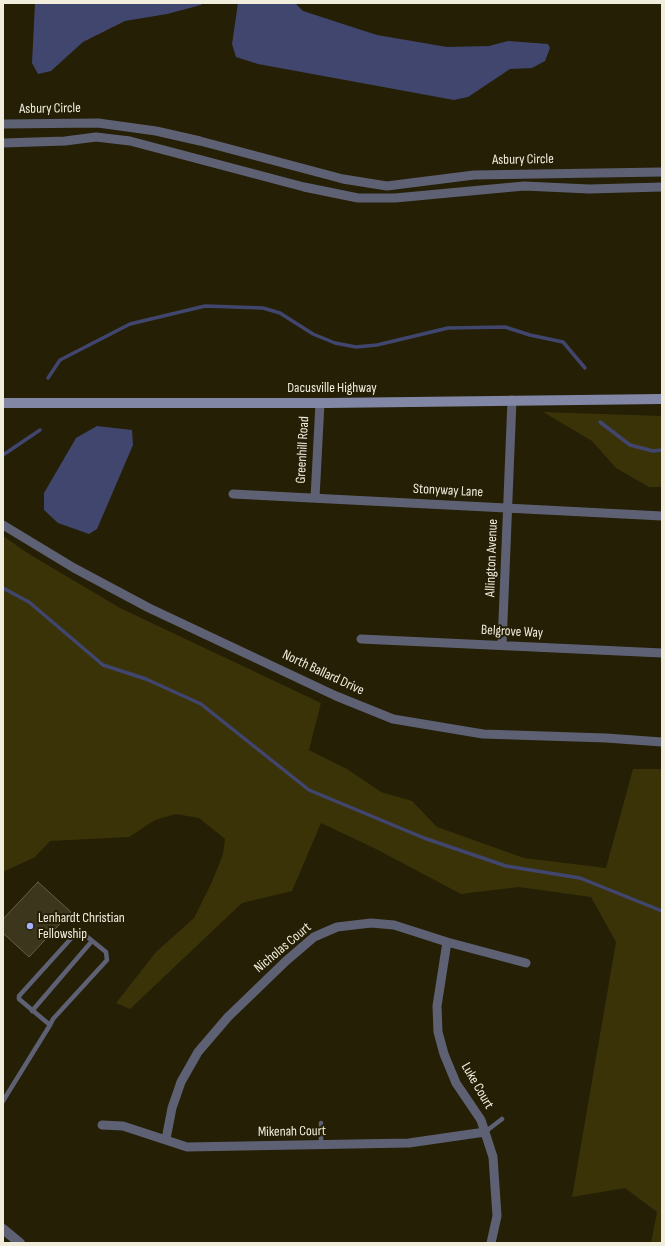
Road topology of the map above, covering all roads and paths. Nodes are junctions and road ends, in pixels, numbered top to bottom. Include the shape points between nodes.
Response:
1 (98, 123) junction
2 (3, 124) edge
3 (162, 132) junction
4 (96, 137) junction
5 (3, 143) edge
6 (157, 148) junction
7 (281, 162) junction
8 (651, 172) junction
9 (662, 172) edge
10 (588, 173) junction
11 (459, 177) junction
12 (338, 178) junction
13 (275, 179) junction
14 (416, 182) junction
15 (662, 187) edge
16 (650, 188) junction
17 (589, 189) junction
18 (460, 192) junction
19 (334, 193) junction
20 (417, 196) junction
21 (662, 399) edge
22 (512, 400) junction
23 (3, 403) edge
24 (320, 403) junction
25 (233, 494) dead end
26 (315, 498) junction
27 (508, 508) junction
28 (662, 516) edge
29 (3, 525) edge
30 (361, 639) dead end
31 (502, 645) junction
32 (662, 653) edge
33 (662, 742) edge
34 (92, 941) junction
35 (447, 942) junction
36 (526, 963) dead end
37 (32, 1011) junction
38 (50, 1025) junction
39 (3, 1101) edge
40 (502, 1118) dead end
41 (321, 1122) dead end
42 (102, 1125) dead end
43 (485, 1132) junction
44 (166, 1139) junction
45 (321, 1145) junction
46 (3, 1229) edge
47 (20, 1243) edge
48 (491, 1243) edge

1 - 2 street, Asbury Circle
1 - 3 street, Asbury Circle
1 - 4 street, Asbury Circle
3 - 6 street
3 - 7 street, Asbury Circle
4 - 5 street, Asbury Circle
4 - 6 street, Asbury Circle via 130,141
6 - 13 street, Asbury Circle
7 - 12 street, Asbury Circle
7 - 13 street
8 - 9 street, Asbury Circle
8 - 10 street, Asbury Circle
8 - 16 street
10 - 11 street, Asbury Circle
10 - 17 street
11 - 14 street, Asbury Circle
11 - 18 street
12 - 14 street, Asbury Circle via 387,186
12 - 19 street
13 - 19 street, Asbury Circle
14 - 20 street
15 - 16 street, Asbury Circle
16 - 17 street, Asbury Circle
17 - 18 street, Asbury Circle via 524,186
18 - 20 street, Asbury Circle
19 - 20 street, Asbury Circle via 358,198
21 - 22 main road, Dacusville Highway
22 - 24 main road, Dacusville Highway
22 - 27 street, Allington Avenue
23 - 24 main road, Dacusville Highway
24 - 26 street, Greenhill Road
25 - 26 street, Stonyway Lane
26 - 27 street, Stonyway Lane
27 - 28 street, Stonyway Lane
27 - 31 street, Allington Avenue
29 - 33 street, North Ballard Drive via 74,568 149,608 336,696 393,719 483,734
30 - 31 street, Belgrove Way
31 - 32 street, Belgrove Way
34 - 37 lane
34 - 37 lane via 80,931 76,933 19,996 19,1000
34 - 38 lane via 106,952 107,960
35 - 36 street, Nicholas Court
35 - 43 street, Luke Court via 437,1006 438,1032 456,1083 481,1120
35 - 44 street, Nicholas Court via 394,925 371,923 337,927 314,937 228,1017 198,1052 181,1082 172,1108
37 - 38 lane
38 - 39 lane
40 - 43 lane
41 - 45 lane
42 - 44 street, Mikenah Court via 124,1126
43 - 45 street, Mikenah Court via 408,1143
43 - 48 street, Luke Court via 493,1157 497,1216
44 - 45 street, Mikenah Court via 187,1147
46 - 47 street

